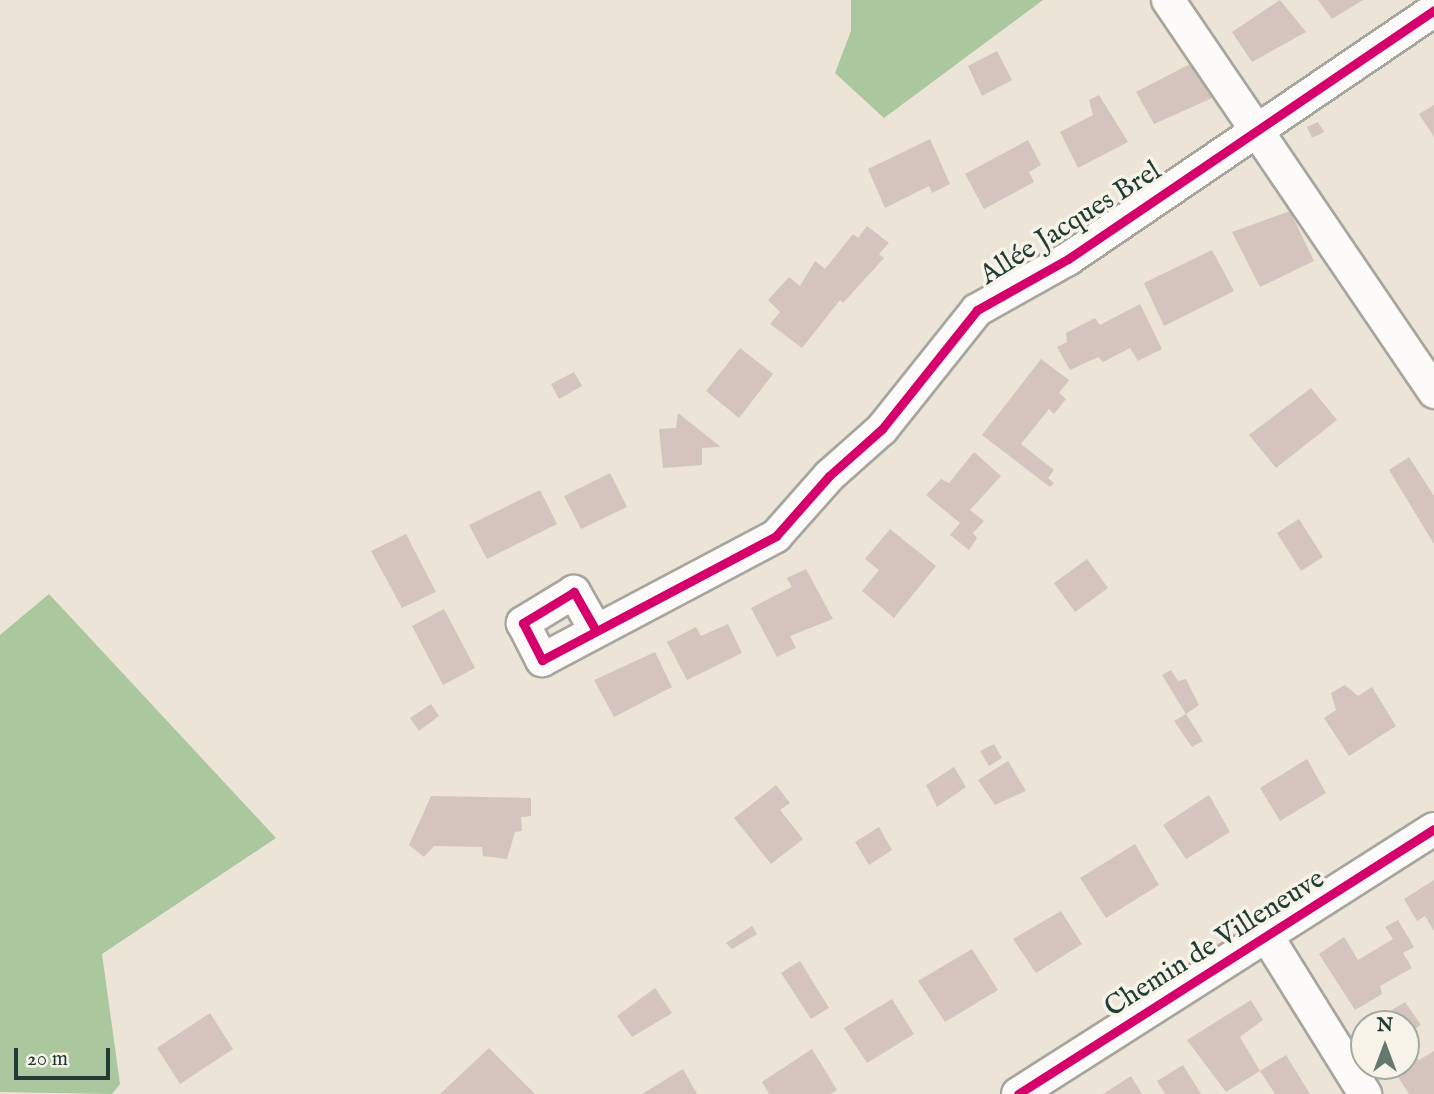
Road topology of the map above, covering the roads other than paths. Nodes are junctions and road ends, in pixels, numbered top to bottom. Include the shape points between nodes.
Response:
1 (1168, 0) edge
2 (1434, 10) edge
3 (1258, 129) junction
4 (1434, 392) edge
5 (595, 629) dead end
6 (1434, 829) edge
7 (1268, 939) junction
8 (1018, 1094) edge
9 (1365, 1094) edge

1 - 3 street
2 - 3 street, Allée Jacques Brel
3 - 4 street
3 - 5 street, Allée Jacques Brel via 1068,259 977,310 882,429 829,476 776,536
6 - 7 street, Chemin de Villeneuve
7 - 8 street, Chemin de Villeneuve
7 - 9 street

